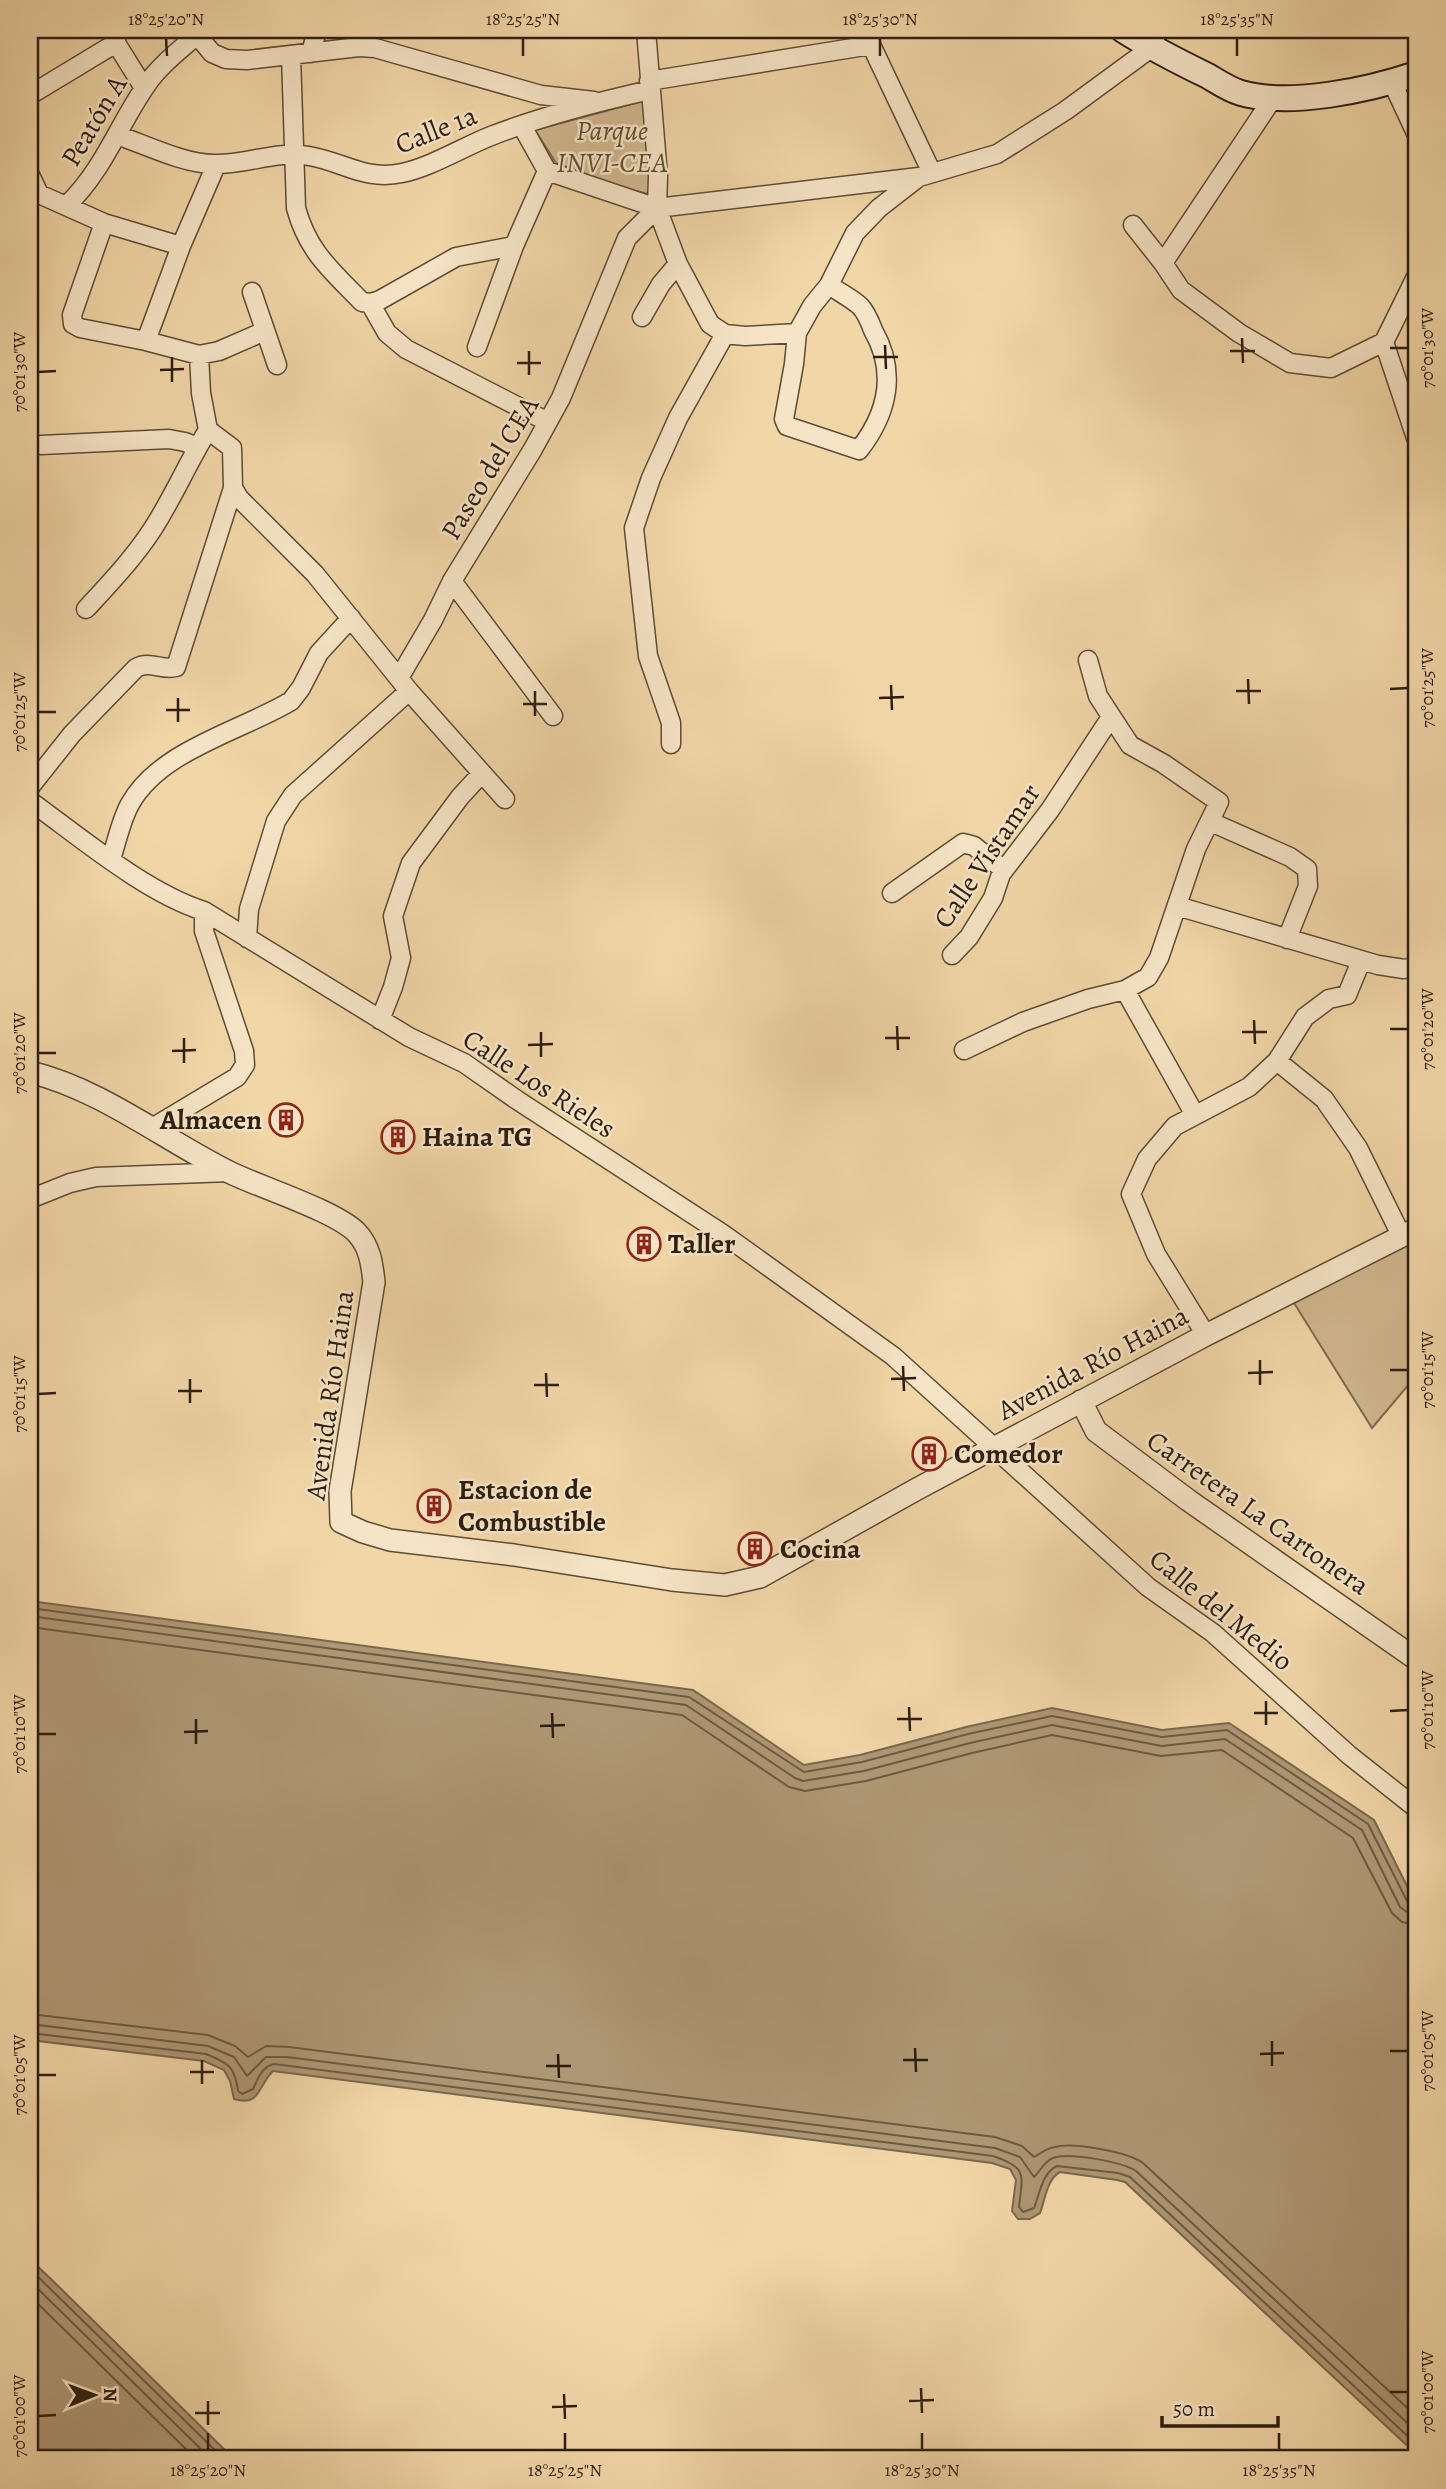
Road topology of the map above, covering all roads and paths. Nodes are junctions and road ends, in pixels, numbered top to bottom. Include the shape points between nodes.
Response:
1 (317, 30) edge
2 (646, 30) edge
3 (1122, 30) edge
4 (196, 33) edge
5 (116, 36) edge
6 (868, 38) edge
7 (1155, 39) edge
8 (311, 53) junction
9 (291, 55) junction
10 (1416, 74) edge
11 (1392, 82) junction
12 (650, 86) junction
13 (144, 88) junction
14 (30, 95) edge
15 (1273, 98) junction
16 (601, 101) junction
17 (522, 126) junction
18 (1416, 133) edge
19 (117, 135) junction
20 (294, 155) junction
21 (216, 164) junction
22 (547, 171) junction
23 (30, 175) edge
24 (926, 175) junction
25 (67, 205) junction
26 (657, 208) junction
27 (104, 223) junction
28 (1133, 225) dead end
29 (181, 246) junction
30 (514, 246) junction
31 (1163, 263) junction
32 (678, 264) junction
33 (1416, 277) edge
34 (829, 285) junction
35 (252, 292) dead end
36 (370, 303) junction
37 (642, 317) dead end
38 (265, 331) junction
39 (797, 333) junction
40 (725, 334) junction
41 (146, 341) junction
42 (1384, 342) junction
43 (477, 347) dead end
44 (199, 355) junction
45 (277, 365) dead end
46 (548, 422) junction
47 (208, 430) junction
48 (1416, 438) edge
49 (41, 445) dead end
50 (197, 447) junction
51 (233, 488) junction
52 (452, 581) junction
53 (86, 609) dead end
54 (351, 618) junction
55 (1087, 660) dead end
56 (404, 685) junction
57 (553, 716) dead end
58 (1111, 717) junction
59 (671, 744) dead end
60 (482, 773) junction
61 (30, 787) edge
62 (505, 799) dead end
63 (30, 801) edge
64 (1211, 822) junction
65 (111, 859) junction
66 (1004, 870) junction
67 (892, 893) dead end
68 (1177, 906) junction
69 (204, 911) junction
70 (247, 938) junction
71 (1287, 939) junction
72 (952, 954) dead end
73 (1361, 961) junction
74 (1416, 967) edge
75 (1125, 990) junction
76 (380, 1020) junction
77 (964, 1050) dead end
78 (1277, 1061) junction
79 (30, 1072) edge
80 (1195, 1115) junction
81 (152, 1128) junction
82 (230, 1172) junction
83 (30, 1199) edge
84 (1409, 1233) edge
85 (1206, 1335) junction
86 (1081, 1401) junction
87 (996, 1447) junction
88 (1416, 1659) edge
89 (1416, 1808) edge

1 - 8 street
2 - 12 street
3 - 7 main road
4 - 9 street via 212,52 226,59
4 - 13 street, Peatón A
5 - 13 street
5 - 14 street
6 - 12 street, Calle 1a
6 - 24 street
7 - 15 main road via 1240,93
7 - 24 street via 1065,111 998,154
8 - 9 street
8 - 16 street via 375,48 541,95
9 - 20 street
10 - 11 main road
11 - 15 main road via 1336,94
11 - 18 street
12 - 16 street, Calle 1a
12 - 26 street
13 - 19 street, Peatón A
15 - 31 street
16 - 17 street, Calle 1a
17 - 20 street, Calle 1a via 387,176 361,174 311,156
17 - 22 street
19 - 21 street, Calle 1a via 198,163
19 - 25 street, Peatón A via 81,192
20 - 21 street, Calle 1a
20 - 36 street via 301,229 315,254 362,302
21 - 29 street
22 - 26 street
22 - 30 street
23 - 25 street via 39,194
24 - 26 street
24 - 34 street via 879,208 855,233
25 - 27 street
26 - 32 street
26 - 46 street, Paseo del CEA via 627,238
27 - 29 street
27 - 41 street via 72,315 73,324
28 - 31 street
29 - 41 street
30 - 36 street via 456,257
30 - 43 street
31 - 42 street via 1181,290 1290,363 1331,368
32 - 37 street
32 - 40 street via 710,324
33 - 42 street
34 - 39 street
34 - 39 street via 861,307 887,368 887,393 872,433 859,450 787,426
35 - 38 street
36 - 46 street via 387,333 406,349
38 - 44 street
38 - 45 street
39 - 40 street
40 - 59 street via 678,418 635,528 648,656 671,723
41 - 44 street
42 - 48 street
44 - 47 street
46 - 52 street, Paseo del CEA
47 - 50 street
47 - 51 street via 232,448
49 - 50 street via 169,439
50 - 53 street via 153,529
51 - 54 street
51 - 61 street via 176,667 143,664 136,668 72,734
52 - 56 street, Paseo del CEA
52 - 57 street
54 - 56 street
54 - 65 street via 319,653 291,701 190,750 138,791
55 - 58 street via 1098,696
56 - 60 street
56 - 70 street, Paseo del CEA via 283,809 249,909
58 - 64 street via 1130,745 1219,802
58 - 66 street, Calle Vistamar
60 - 62 street
60 - 76 street via 411,863 393,916 401,958
63 - 65 street, Calle Los Rieles
64 - 68 street via 1196,849
64 - 71 street via 1307,869 1308,887
65 - 69 street, Calle Los Rieles via 180,903
66 - 67 street via 974,846 963,843
66 - 72 street, Calle Vistamar via 969,937
68 - 71 street
68 - 75 street via 1148,977
69 - 70 street, Calle Los Rieles
69 - 81 street via 204,930 245,1065 237,1077
70 - 76 street, Calle Los Rieles
71 - 73 street
73 - 74 street
73 - 78 street via 1347,995 1329,999 1305,1017
75 - 77 street via 1052,1011
75 - 80 street
76 - 87 street, Calle Los Rieles via 464,1063 723,1234 893,1356
78 - 80 street via 1249,1087
78 - 84 street via 1324,1099
79 - 81 street, Avenida Río Haina via 57,1079
80 - 85 street via 1175,1126 1147,1159 1131,1194 1156,1254
81 - 82 street, Avenida Río Haina
82 - 83 street via 96,1177
82 - 87 street, Avenida Río Haina via 334,1217 356,1232 372,1258 374,1282 340,1491 341,1522 363,1532 390,1540 725,1585 760,1577
84 - 85 street, Avenida Río Haina
85 - 86 street, Avenida Río Haina
86 - 87 street, Avenida Río Haina
86 - 88 street, Carretera La Cartonera via 1096,1431
87 - 89 street, Calle del Medio via 1148,1587 1213,1633 1349,1755

